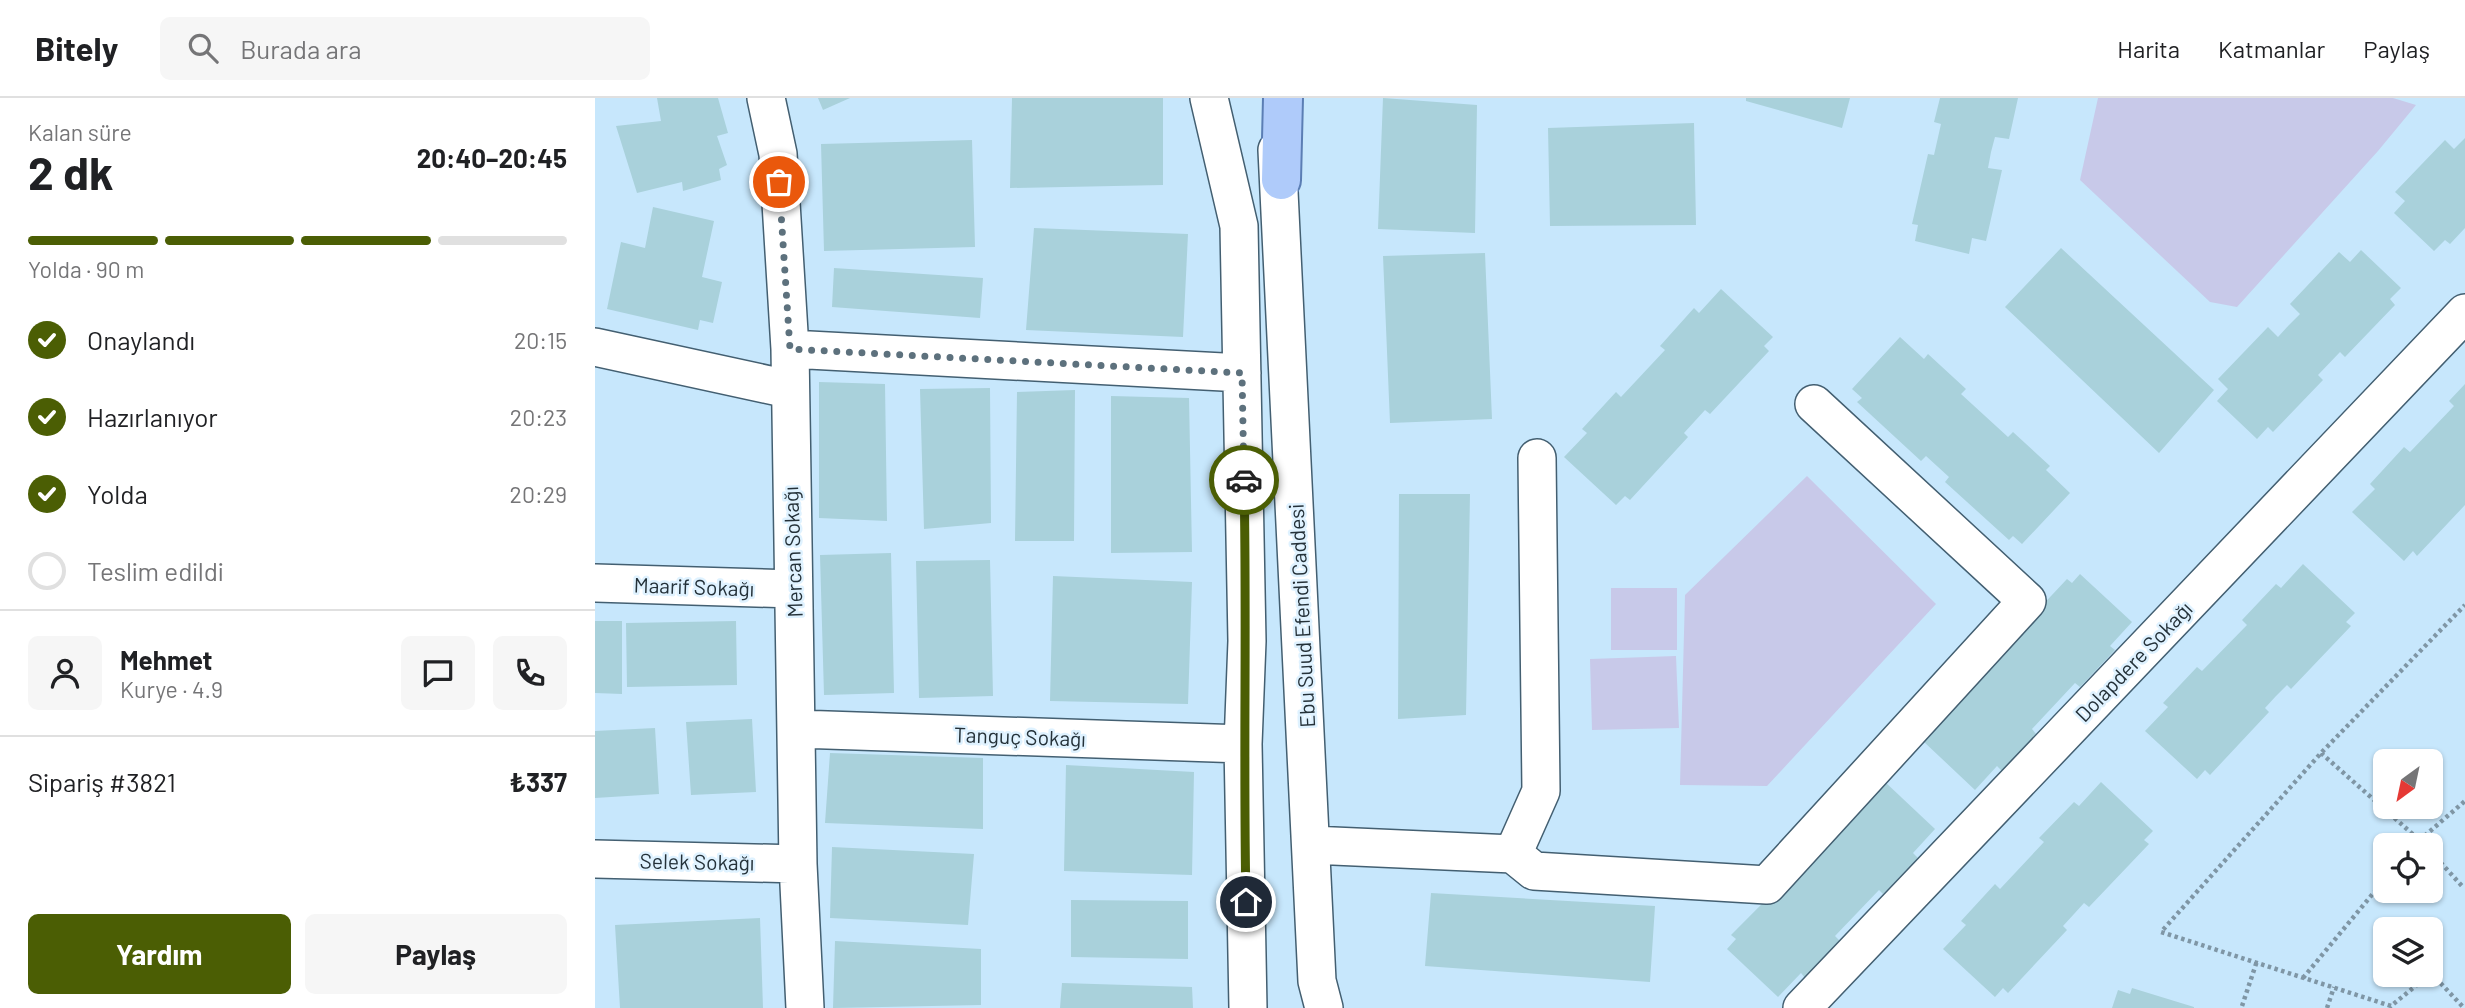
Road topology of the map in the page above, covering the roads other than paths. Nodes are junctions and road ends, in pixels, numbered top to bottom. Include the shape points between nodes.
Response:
1 (766, 98) edge
2 (1209, 98) edge
3 (1271, 98) edge
4 (1283, 98) edge
5 (1281, 180) junction
6 (2465, 313) edge
7 (595, 347) edge
8 (790, 349) junction
9 (1242, 373) junction
10 (788, 389) junction
11 (1815, 404) dead end
12 (1537, 458) dead end
13 (595, 583) edge
14 (793, 589) junction
15 (798, 729) junction
16 (1243, 744) junction
17 (1311, 845) junction
18 (1514, 854) junction
19 (595, 859) edge
20 (798, 864) junction
21 (805, 1008) edge
22 (1248, 1008) edge
23 (1324, 1008) edge
24 (1802, 1008) edge

1 - 8 street, Mercan Sokağı via 778,154
2 - 9 street via 1238,226
3 - 5 street, Ebu Suud Efendi Caddesi
4 - 5 main road
5 - 17 street, Ebu Suud Efendi Caddesi
6 - 24 street, Dolapdere Sokağı
7 - 10 street
8 - 9 street
8 - 10 street, Mercan Sokağı
9 - 16 street via 1247,641
10 - 14 street, Mercan Sokağı
11 - 18 street via 2027,601 1767,885 1534,871
12 - 18 street via 1541,791
13 - 14 street, Maarif Sokağı
14 - 15 street, Mercan Sokağı
15 - 16 street, Tanguç Sokağı
15 - 20 street, Mercan Sokağı
16 - 22 street
17 - 18 street
17 - 23 street, Ebu Suud Efendi Caddesi via 1317,981
19 - 20 street, Selek Sokağı
20 - 21 street, Mercan Sokağı

